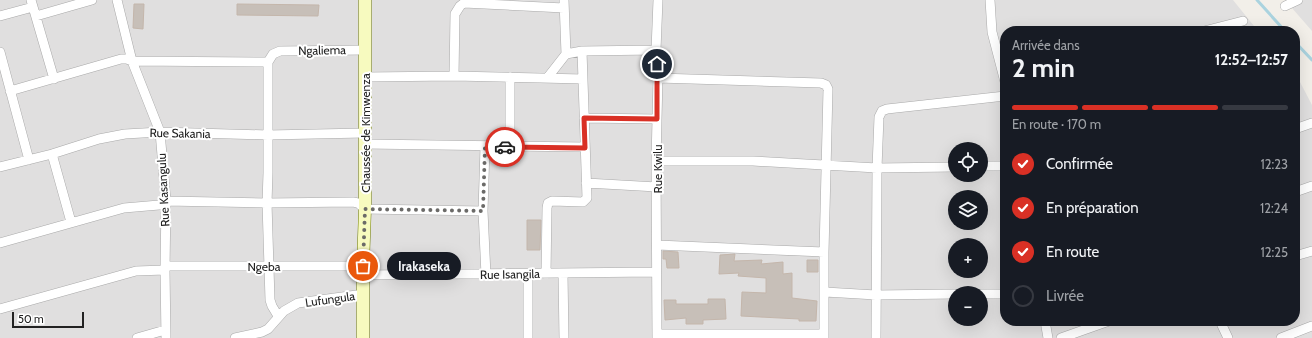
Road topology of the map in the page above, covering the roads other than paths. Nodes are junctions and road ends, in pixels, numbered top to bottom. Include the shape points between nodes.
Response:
1 (92, 0) edge
2 (117, 0) edge
3 (365, 0) edge
4 (658, 0) edge
5 (990, 0) edge
6 (1298, 0) edge
7 (461, 1) edge
8 (564, 4) edge
9 (1284, 6) dead end
10 (34, 8) edge
11 (0, 16) edge
12 (1243, 21) dead end
13 (1224, 26) edge
14 (365, 50) junction
15 (656, 50) junction
16 (582, 51) junction
17 (0, 52) edge
18 (566, 54) junction
19 (132, 61) junction
20 (268, 62) junction
21 (1000, 63) edge
22 (454, 76) junction
23 (366, 77) junction
24 (510, 77) junction
25 (548, 77) junction
26 (658, 78) junction
27 (54, 79) junction
28 (583, 79) junction
29 (4, 82) edge
30 (10, 91) junction
31 (1000, 97) edge
32 (584, 118) junction
33 (657, 119) junction
34 (1312, 123) edge
35 (1300, 127) edge
36 (160, 132) junction
37 (268, 135) junction
38 (365, 139) junction
39 (485, 147) junction
40 (510, 147) junction
41 (585, 148) junction
42 (52, 154) junction
43 (29, 160) junction
44 (656, 161) junction
45 (826, 165) junction
46 (988, 166) edge
47 (1000, 166) edge
48 (0, 167) edge
49 (948, 167) edge
50 (877, 168) junction
51 (586, 183) junction
52 (1312, 186) edge
53 (657, 187) junction
54 (1300, 190) edge
55 (166, 201) junction
56 (267, 204) junction
57 (365, 209) junction
58 (483, 211) junction
59 (71, 222) junction
60 (0, 243) edge
61 (657, 245) junction
62 (1312, 251) edge
63 (824, 252) junction
64 (1300, 255) edge
65 (269, 266) junction
66 (165, 268) junction
67 (364, 270) junction
68 (656, 272) junction
69 (486, 274) junction
70 (528, 274) junction
71 (546, 274) junction
72 (563, 274) junction
73 (825, 292) junction
74 (364, 294) junction
75 (948, 294) edge
76 (988, 294) edge
77 (1000, 294) edge
78 (876, 295) junction
79 (0, 309) edge
80 (278, 316) junction
81 (1046, 326) edge
82 (1095, 326) edge
83 (1222, 326) edge
84 (1312, 326) edge
85 (165, 334) edge
86 (657, 336) edge
87 (824, 336) edge
88 (137, 338) edge
89 (235, 338) edge
90 (363, 338) edge
91 (528, 338) edge
92 (564, 338) edge
93 (876, 338) edge
94 (1048, 338) edge
95 (1061, 338) edge
96 (1228, 338) edge
97 (1281, 338) edge

1 - 10 street
2 - 19 street, Rue Kasangulu
3 - 14 street, Chaussée de Kimwenza
4 - 15 street, Rue Kwilu
5 - 21 street via 992,32
6 - 9 street
7 - 8 street
7 - 22 street via 455,14
8 - 18 street
10 - 11 street
10 - 27 street
12 - 13 street
14 - 20 street, Ngaliema via 280,51 273,54
14 - 23 street, Chaussée de Kimwenza
15 - 16 street
15 - 26 street, Rue Kwilu
16 - 18 street
16 - 28 street
17 - 29 street
18 - 25 street
19 - 20 street
19 - 27 street via 121,59
19 - 36 street, Rue Kasangulu
20 - 37 street
22 - 23 street
22 - 24 street
23 - 38 street, Chaussée de Kimwenza
24 - 25 street
24 - 40 street
25 - 28 street
26 - 33 street, Rue Kwilu
26 - 45 street via 768,80 826,85
27 - 30 street
28 - 32 street
29 - 30 street
30 - 43 street
31 - 50 street via 887,109 879,117
32 - 33 street
32 - 41 street
33 - 44 street, Rue Kwilu
34 - 35 street
36 - 37 street, Rue Sakania
36 - 42 street, Rue Sakania via 115,136
36 - 55 street, Rue Kasangulu
37 - 38 street, Rue Sakania
37 - 56 street
38 - 39 street, Rue Sakania
38 - 57 street, Chaussée de Kimwenza
39 - 40 street, Rue Sakania
39 - 58 street
40 - 41 street, Rue Sakania
41 - 51 street
42 - 43 street, Rue Sakania
42 - 59 street
43 - 48 street, Rue Sakania
44 - 45 street via 753,161
44 - 53 street, Rue Kwilu
45 - 50 street
45 - 63 street
46 - 47 street
49 - 50 street
50 - 78 street
51 - 53 street
51 - 71 street via 587,198 584,202 552,201 548,204
52 - 54 street
53 - 61 street, Rue Kwilu
55 - 56 street
55 - 59 street via 159,205 124,208
55 - 66 street, Rue Kasangulu
56 - 57 street via 353,202
56 - 65 street
57 - 58 street
57 - 67 street, Chaussée de Kimwenza
58 - 69 street
59 - 60 street
61 - 63 street
61 - 68 street, Rue Kwilu
62 - 64 street
63 - 73 street
65 - 66 street, Ngeba
65 - 67 street, Ngeba
65 - 80 street via 270,300
66 - 79 street, Ngeba via 136,271
66 - 85 street, Rue Kasangulu
67 - 69 street, Rue Isangila
67 - 74 street, Chaussée de Kimwenza
68 - 72 street, Rue Isangila
68 - 86 street, Rue Kwilu
69 - 70 street, Rue Isangila
70 - 71 street, Rue Isangila
70 - 91 street
71 - 72 street, Rue Isangila
72 - 92 street
73 - 78 street
73 - 87 street
74 - 80 street, Lufungula via 306,301
74 - 90 street, Chaussée de Kimwenza
75 - 78 street
76 - 77 street
78 - 93 street
80 - 89 street, Lufungula via 268,329
81 - 94 street
82 - 95 street
83 - 96 street
84 - 97 street
85 - 88 street
86 - 87 street

